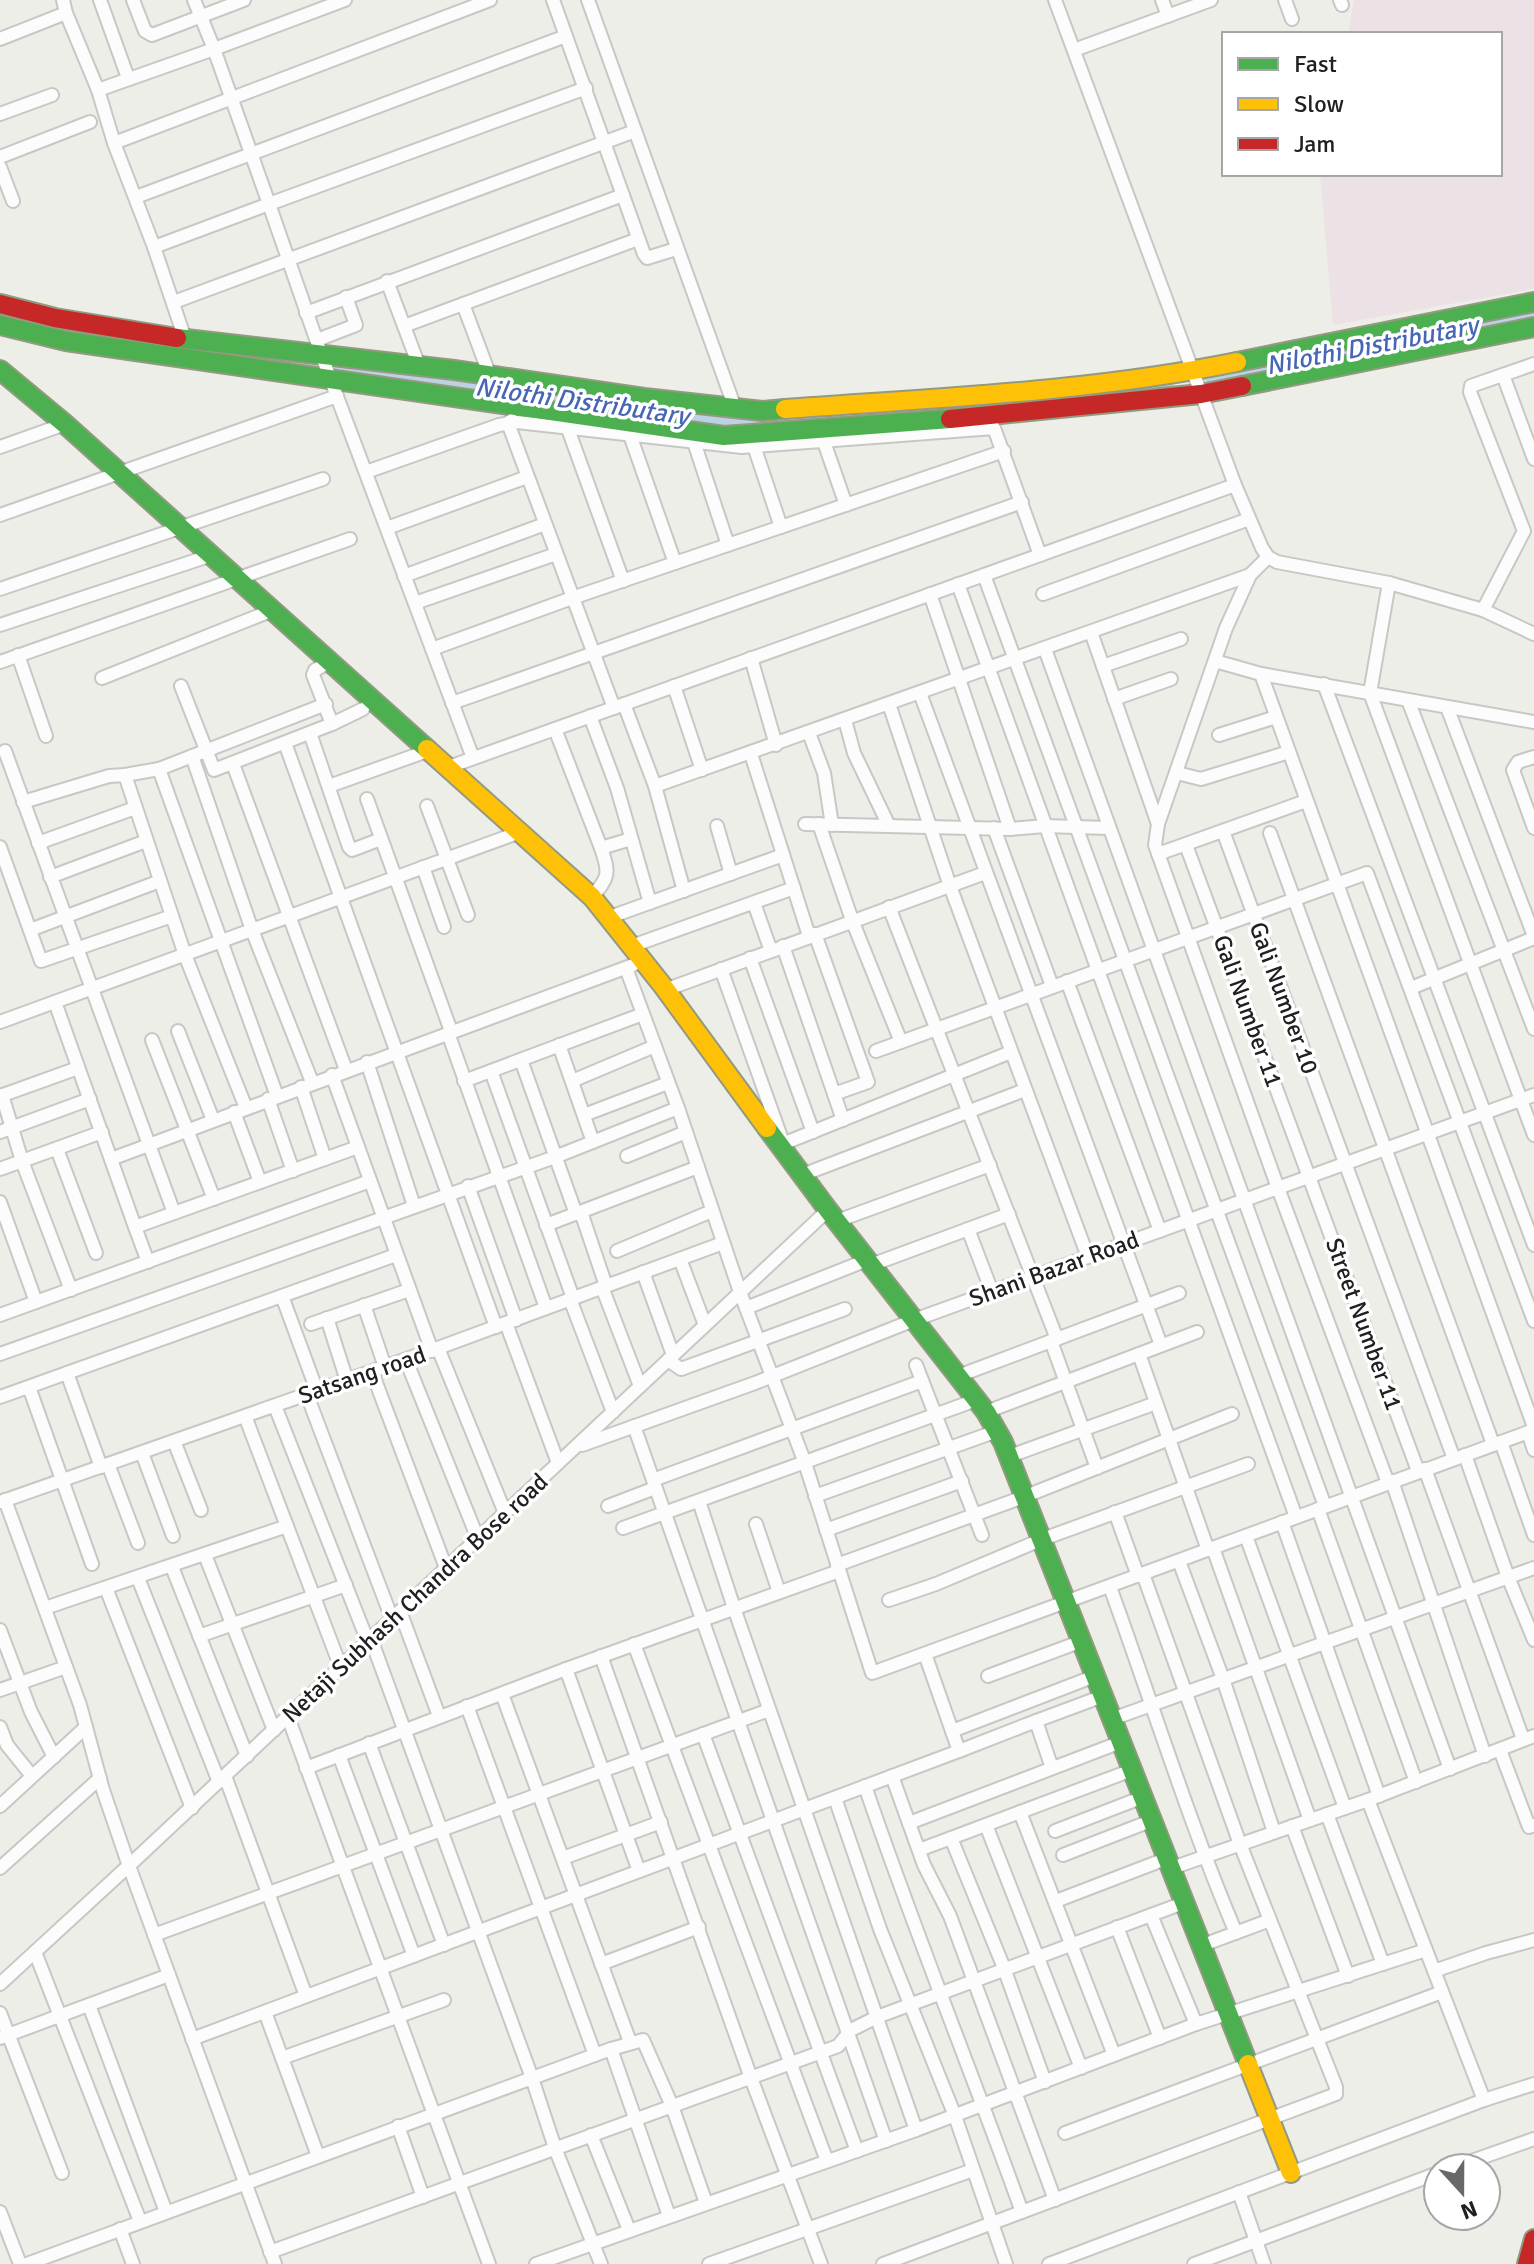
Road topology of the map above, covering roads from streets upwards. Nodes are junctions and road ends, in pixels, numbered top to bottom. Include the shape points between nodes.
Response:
1 (100, 0) edge
2 (133, 0) edge
3 (194, 0) edge
4 (244, 0) edge
5 (345, 0) edge
6 (490, 0) edge
7 (553, 0) edge
8 (588, 0) edge
9 (1055, 0) edge
10 (1162, 0) edge
11 (1211, 0) edge
12 (1285, 0) edge
13 (64, 7) edge
14 (200, 14) junction
15 (1168, 16) junction
16 (1292, 19) dead end
17 (566, 36) junction
18 (0, 39) edge
19 (214, 49) junction
20 (1074, 50) junction
21 (128, 78) junction
22 (586, 88) junction
23 (98, 90) junction
24 (52, 95) dead end
25 (231, 98) junction
26 (0, 114) edge
27 (90, 122) dead end
28 (635, 131) junction
29 (114, 143) junction
30 (605, 143) junction
31 (250, 152) junction
32 (0, 157) edge
33 (0, 167) edge
34 (623, 195) junction
35 (136, 197) junction
36 (13, 201) dead end
37 (269, 204) junction
38 (638, 239) junction
39 (154, 247) junction
40 (676, 249) junction
41 (287, 260) junction
42 (387, 281) junction
43 (346, 297) junction
44 (174, 302) junction
45 (1534, 302) edge
46 (0, 304) edge
47 (463, 304) junction
48 (306, 313) junction
49 (0, 325) edge
50 (404, 326) junction
51 (1534, 327) edge
52 (185, 339) junction
53 (1534, 364) edge
54 (419, 366) junction
55 (326, 367) junction
56 (0, 370) edge
57 (1191, 371) junction
58 (1503, 375) junction
59 (490, 376) junction
60 (1201, 394) junction
61 (524, 407) junction
62 (735, 408) junction
63 (993, 422) junction
64 (508, 423) junction
65 (65, 424) junction
66 (568, 429) junction
67 (630, 435) junction
68 (694, 442) junction
69 (824, 442) junction
70 (754, 446) junction
71 (0, 447) edge
72 (1004, 451) junction
73 (1534, 459) edge
74 (118, 471) junction
75 (366, 472) junction
76 (527, 477) junction
77 (323, 479) dead end
78 (1235, 485) junction
79 (1022, 502) junction
80 (846, 505) junction
81 (0, 515) edge
82 (1249, 519) junction
83 (545, 524) junction
84 (781, 527) junction
85 (182, 528) junction
86 (387, 528) junction
87 (1529, 529) edge
88 (350, 539) dead end
89 (728, 545) junction
90 (556, 554) junction
91 (212, 555) junction
92 (1040, 555) junction
93 (1268, 557) junction
94 (675, 563) junction
95 (984, 575) junction
96 (1250, 575) junction
97 (404, 576) junction
98 (239, 579) junction
99 (623, 581) junction
100 (1389, 583) junction
101 (958, 584) junction
102 (0, 589) edge
103 (930, 594) junction
104 (1043, 594) dead end
105 (572, 598) junction
106 (415, 603) junction
107 (273, 610) junction
108 (1483, 610) junction
109 (0, 625) edge
110 (1091, 632) junction
111 (1534, 634) edge
112 (1181, 639) dead end
113 (432, 649) junction
114 (1045, 649) junction
115 (593, 653) junction
116 (18, 655) junction
117 (751, 658) junction
118 (1016, 659) junction
119 (331, 661) junction
120 (1215, 661) junction
121 (0, 662) edge
122 (1103, 666) junction
123 (989, 669) junction
124 (1261, 674) junction
125 (102, 678) dead end
126 (1171, 679) dead end
127 (958, 680) junction
128 (1324, 684) junction
129 (181, 686) dead end
130 (674, 686) junction
131 (920, 693) junction
132 (1370, 693) junction
133 (1114, 699) junction
134 (1408, 700) junction
135 (452, 703) junction
136 (326, 704) junction
137 (889, 704) junction
138 (619, 706) junction
139 (1447, 707) junction
140 (363, 709) dead end
141 (590, 716) junction
142 (1276, 717) junction
143 (845, 720) junction
144 (1534, 722) edge
145 (332, 724) junction
146 (555, 729) junction
147 (310, 733) junction
148 (809, 733) junction
149 (1219, 735) dead end
150 (46, 736) dead end
151 (285, 743) junction
152 (776, 745) junction
153 (430, 750) junction
154 (5, 751) dead end
155 (206, 751) junction
156 (1289, 752) junction
157 (751, 754) junction
158 (192, 756) junction
159 (1534, 757) edge
160 (473, 758) junction
161 (233, 764) junction
162 (449, 767) junction
163 (159, 769) junction
164 (702, 770) junction
165 (1177, 773) junction
166 (125, 775) junction
167 (329, 786) junction
168 (655, 786) junction
169 (367, 799) dead end
170 (1306, 801) junction
171 (23, 802) junction
172 (427, 806) dead end
173 (135, 808) junction
174 (805, 824) dead end
175 (1158, 824) junction
176 (826, 825) junction
177 (717, 826) dead end
178 (889, 826) junction
179 (1045, 826) junction
180 (930, 827) junction
181 (969, 827) junction
182 (1076, 827) junction
183 (994, 828) junction
184 (1108, 828) junction
185 (1534, 828) edge
186 (1010, 829) junction
187 (1223, 831) junction
188 (520, 832) junction
189 (1270, 833) dead end
190 (381, 839) junction
191 (631, 839) junction
192 (146, 841) junction
193 (38, 843) junction
194 (1186, 845) junction
195 (0, 847) edge
196 (601, 848) junction
197 (1158, 854) junction
198 (783, 855) junction
199 (448, 859) junction
200 (423, 867) junction
201 (985, 873) junction
202 (731, 874) junction
203 (50, 877) junction
204 (395, 878) junction
205 (160, 881) junction
206 (1335, 882) junction
207 (950, 886) junction
208 (794, 888) junction
209 (684, 891) junction
210 (592, 897) junction
211 (1295, 897) junction
212 (341, 898) junction
213 (650, 903) junction
214 (754, 903) junction
215 (889, 907) junction
216 (1253, 912) junction
217 (468, 915) dead end
218 (172, 916) junction
219 (65, 917) junction
220 (290, 917) junction
221 (610, 917) junction
222 (852, 920) junction
223 (1216, 926) junction
224 (444, 927) dead end
225 (30, 930) junction
226 (252, 930) junction
227 (812, 935) junction
228 (1187, 937) junction
229 (1534, 937) edge
230 (220, 942) junction
231 (76, 948) junction
232 (777, 949) junction
233 (1504, 949) junction
234 (1152, 950) junction
235 (185, 955) junction
236 (634, 958) junction
237 (750, 958) junction
238 (1124, 960) junction
239 (1470, 962) junction
240 (721, 969) junction
241 (1097, 970) junction
242 (1434, 977) junction
243 (1067, 981) junction
244 (1052, 986) junction
245 (1411, 988) junction
246 (91, 989) junction
247 (665, 990) junction
248 (1030, 994) junction
249 (55, 1002) junction
250 (994, 1007) junction
251 (643, 1014) junction
252 (0, 1022) edge
253 (937, 1029) junction
254 (1534, 1029) edge
255 (178, 1031) dead end
256 (449, 1032) junction
257 (152, 1040) dead end
258 (901, 1042) junction
259 (559, 1045) junction
260 (655, 1046) junction
261 (398, 1050) junction
262 (876, 1051) dead end
263 (1011, 1052) junction
264 (521, 1060) junction
265 (367, 1062) junction
266 (78, 1068) junction
267 (346, 1070) junction
268 (491, 1071) junction
269 (332, 1075) junction
270 (955, 1075) junction
271 (464, 1081) junction
272 (572, 1081) junction
273 (668, 1083) junction
274 (306, 1084) junction
275 (1025, 1090) junction
276 (834, 1094) junction
277 (1, 1096) edge
278 (272, 1098) junction
279 (1528, 1098) edge
280 (90, 1099) junction
281 (678, 1108) junction
282 (240, 1110) junction
283 (969, 1112) junction
284 (1485, 1113) junction
285 (584, 1115) junction
286 (213, 1120) junction
287 (843, 1120) junction
288 (1459, 1122) junction
289 (189, 1129) junction
290 (6, 1130) edge
291 (102, 1132) junction
292 (686, 1132) junction
293 (813, 1132) junction
294 (1427, 1134) junction
295 (1534, 1135) edge
296 (593, 1142) junction
297 (150, 1144) junction
298 (782, 1144) junction
299 (358, 1147) junction
300 (57, 1149) junction
301 (1385, 1150) junction
302 (627, 1156) dead end
303 (555, 1157) junction
304 (111, 1159) junction
305 (325, 1159) junction
306 (22, 1161) junction
307 (1344, 1164) junction
308 (990, 1165) junction
309 (525, 1167) junction
310 (698, 1167) junction
311 (0, 1169) edge
312 (293, 1171) junction
313 (802, 1175) junction
314 (497, 1176) junction
315 (1309, 1177) junction
316 (370, 1181) junction
317 (260, 1182) junction
318 (468, 1186) junction
319 (1278, 1188) junction
320 (449, 1193) junction
321 (214, 1199) junction
322 (1245, 1200) junction
323 (0, 1202) edge
324 (414, 1206) junction
325 (712, 1211) junction
326 (1216, 1211) junction
327 (174, 1213) junction
328 (579, 1213) junction
329 (1009, 1214) junction
330 (832, 1215) junction
331 (383, 1217) junction
332 (1188, 1221) junction
333 (546, 1225) junction
334 (135, 1227) junction
335 (968, 1229) junction
336 (1160, 1231) junction
337 (723, 1243) junction
338 (1124, 1244) junction
339 (1534, 1245) edge
340 (617, 1251) dead end
341 (96, 1253) dead end
342 (396, 1255) junction
343 (1088, 1257) junction
344 (680, 1259) junction
345 (148, 1262) junction
346 (869, 1262) junction
347 (643, 1272) junction
348 (1033, 1277) junction
349 (604, 1287) junction
350 (71, 1290) junction
351 (409, 1290) junction
352 (740, 1292) junction
353 (992, 1292) junction
354 (1179, 1293) dead end
355 (282, 1296) junction
356 (571, 1299) junction
357 (36, 1302) junction
358 (364, 1305) junction
359 (1147, 1305) junction
360 (546, 1308) junction
361 (746, 1308) junction
362 (845, 1309) dead end
363 (0, 1315) edge
364 (327, 1318) junction
365 (914, 1320) junction
366 (1534, 1321) edge
367 (506, 1323) junction
368 (311, 1324) dead end
369 (705, 1325) junction
370 (1197, 1332) dead end
371 (1054, 1340) junction
372 (759, 1342) junction
373 (1161, 1345) junction
374 (435, 1350) junction
375 (0, 1354) edge
376 (1139, 1354) junction
377 (670, 1358) junction
378 (406, 1360) junction
379 (916, 1365) dead end
380 (385, 1367) junction
381 (372, 1372) junction
382 (67, 1373) junction
383 (772, 1376) junction
384 (958, 1376) junction
385 (347, 1381) junction
386 (922, 1381) junction
387 (1066, 1382) junction
388 (640, 1386) junction
389 (29, 1387) junction
390 (312, 1393) junction
391 (0, 1397) edge
392 (1156, 1403) junction
393 (275, 1406) junction
394 (981, 1406) junction
395 (613, 1412) junction
396 (1232, 1414) dead end
397 (936, 1415) junction
398 (245, 1416) junction
399 (634, 1426) junction
400 (792, 1428) junction
401 (1084, 1429) junction
402 (1532, 1430) edge
403 (997, 1431) junction
404 (1169, 1439) junction
405 (174, 1441) junction
406 (1497, 1443) junction
407 (575, 1447) junction
408 (950, 1450) junction
409 (1534, 1450) edge
410 (142, 1453) junction
411 (1010, 1456) junction
412 (1459, 1457) junction
413 (558, 1463) junction
414 (805, 1463) junction
415 (1248, 1464) dead end
416 (104, 1466) junction
417 (1097, 1468) junction
418 (1422, 1470) junction
419 (61, 1481) junction
420 (962, 1481) junction
421 (1390, 1482) junction
422 (654, 1484) junction
423 (1187, 1487) junction
424 (815, 1496) junction
425 (1026, 1496) junction
426 (1351, 1496) junction
427 (2, 1501) edge
428 (699, 1501) junction
429 (608, 1506) dead end
430 (1322, 1507) junction
431 (201, 1510) dead end
432 (1115, 1512) junction
433 (505, 1513) junction
434 (664, 1513) junction
435 (975, 1515) junction
436 (1296, 1517) junction
437 (1282, 1522) junction
438 (756, 1524) dead end
439 (287, 1526) junction
440 (623, 1528) dead end
441 (826, 1530) junction
442 (982, 1535) dead end
443 (1534, 1535) edge
444 (173, 1536) dead end
445 (1246, 1536) junction
446 (478, 1539) junction
447 (1043, 1539) junction
448 (138, 1543) dead end
449 (1210, 1549) junction
450 (205, 1555) junction
451 (1179, 1561) junction
452 (92, 1564) dead end
453 (172, 1567) junction
454 (446, 1568) junction
455 (838, 1568) junction
456 (1534, 1568) edge
457 (1141, 1575) junction
458 (1508, 1577) junction
459 (138, 1578) junction
460 (346, 1585) junction
461 (1110, 1587) junction
462 (106, 1588) junction
463 (1470, 1591) junction
464 (779, 1592) junction
465 (314, 1597) junction
466 (889, 1600) dead end
467 (1067, 1603) junction
468 (1435, 1603) junction
469 (45, 1608) junction
470 (734, 1608) junction
471 (396, 1615) junction
472 (1396, 1617) junction
473 (701, 1620) junction
474 (233, 1625) junction
475 (0, 1630) edge
476 (1361, 1630) junction
477 (199, 1636) junction
478 (369, 1640) junction
479 (1534, 1640) edge
480 (1082, 1641) junction
481 (1326, 1642) junction
482 (634, 1644) junction
483 (925, 1654) junction
484 (1291, 1655) junction
485 (601, 1656) junction
486 (66, 1667) junction
487 (1257, 1667) junction
488 (341, 1668) junction
489 (566, 1669) junction
490 (988, 1676) dead end
491 (1095, 1676) junction
492 (1223, 1679) junction
493 (19, 1683) junction
494 (0, 1690) edge
495 (1188, 1692) junction
496 (502, 1694) junction
497 (1103, 1696) junction
498 (1153, 1704) junction
499 (467, 1706) junction
500 (769, 1710) junction
501 (439, 1716) junction
502 (288, 1717) junction
503 (1112, 1719) junction
504 (1036, 1721) junction
505 (737, 1722) junction
506 (0, 1727) edge
507 (86, 1727) junction
508 (274, 1730) junction
509 (405, 1730) junction
510 (952, 1731) junction
511 (703, 1734) junction
512 (1528, 1738) edge
513 (1121, 1742) junction
514 (369, 1743) junction
515 (671, 1746) junction
516 (1500, 1750) junction
517 (959, 1751) junction
518 (339, 1755) junction
519 (247, 1756) junction
520 (1485, 1756) junction
521 (54, 1757) junction
522 (637, 1758) junction
523 (306, 1768) junction
524 (1052, 1768) junction
525 (1450, 1769) junction
526 (1132, 1770) junction
527 (602, 1771) junction
528 (32, 1776) junction
529 (892, 1776) junction
530 (100, 1778) junction
531 (222, 1779) junction
532 (1416, 1782) junction
533 (865, 1786) junction
534 (540, 1793) junction
535 (1143, 1797) junction
536 (835, 1798) junction
537 (1373, 1798) junction
538 (2, 1799) edge
539 (504, 1806) junction
540 (192, 1808) junction
541 (1345, 1808) junction
542 (804, 1810) junction
543 (1020, 1812) junction
544 (1327, 1814) junction
545 (1153, 1820) junction
546 (1310, 1820) junction
547 (772, 1821) junction
548 (661, 1822) junction
549 (909, 1823) junction
550 (986, 1825) junction
551 (1534, 1825) edge
552 (1292, 1826) junction
553 (439, 1830) junction
554 (1055, 1831) dead end
555 (1274, 1832) junction
556 (739, 1834) junction
557 (625, 1835) junction
558 (951, 1838) junction
559 (406, 1842) junction
560 (1240, 1844) junction
561 (709, 1845) junction
562 (919, 1850) junction
563 (376, 1853) junction
564 (1063, 1855) dead end
565 (1204, 1857) junction
566 (563, 1858) junction
567 (675, 1858) junction
568 (1170, 1863) junction
569 (129, 1866) junction
570 (342, 1866) junction
571 (0, 1868) edge
572 (639, 1871) junction
573 (268, 1893) junction
574 (576, 1895) junction
575 (1056, 1901) junction
576 (1186, 1902) junction
577 (540, 1908) junction
578 (1151, 1915) junction
579 (1270, 1920) junction
580 (699, 1927) junction
581 (1117, 1927) junction
582 (477, 1932) junction
583 (1236, 1933) junction
584 (154, 1935) junction
585 (1534, 1940) edge
586 (1072, 1943) junction
587 (444, 1945) junction
588 (1203, 1945) junction
589 (1426, 1950) junction
590 (35, 1952) junction
591 (414, 1956) junction
592 (1036, 1957) junction
593 (601, 1964) junction
594 (1383, 1964) junction
595 (1004, 1968) junction
596 (380, 1969) junction
597 (1434, 1971) junction
598 (169, 1975) junction
599 (1348, 1976) junction
600 (975, 1980) junction
601 (0, 1984) edge
602 (1442, 1992) junction
603 (942, 1993) junction
604 (1299, 1993) junction
605 (306, 1996) junction
606 (444, 2000) dead end
607 (912, 2004) junction
608 (89, 2005) junction
609 (265, 2012) junction
610 (0, 2013) edge
611 (1229, 2014) junction
612 (58, 2016) junction
613 (398, 2017) junction
614 (877, 2017) junction
615 (1196, 2024) junction
616 (4, 2036) edge
617 (847, 2036) junction
618 (1160, 2038) junction
619 (192, 2039) junction
620 (1316, 2039) junction
621 (630, 2042) junction
622 (611, 2049) junction
623 (820, 2052) junction
624 (595, 2055) junction
625 (1114, 2055) junction
626 (282, 2058) junction
627 (790, 2063) junction
628 (1250, 2064) junction
629 (1081, 2068) junction
630 (532, 2078) junction
631 (751, 2078) junction
632 (1045, 2082) junction
633 (1534, 2084) edge
634 (1017, 2092) junction
635 (1484, 2100) junction
636 (984, 2105) junction
637 (672, 2106) junction
638 (433, 2114) junction
639 (955, 2116) junction
640 (1270, 2118) junction
641 (634, 2120) junction
642 (398, 2126) junction
643 (916, 2130) junction
644 (1065, 2133) dead end
645 (591, 2135) junction
646 (1534, 2139) edge
647 (886, 2141) junction
648 (555, 2148) junction
649 (857, 2151) junction
650 (1497, 2152) edge
651 (318, 2156) junction
652 (827, 2161) junction
653 (973, 2170) junction
654 (62, 2173) dead end
655 (1291, 2173) junction
656 (787, 2175) junction
657 (1422, 2179) edge
658 (245, 2182) junction
659 (459, 2183) junction
660 (1239, 2192) junction
661 (423, 2197) junction
662 (1055, 2200) junction
663 (706, 2203) junction
664 (0, 2212) edge
665 (166, 2212) junction
666 (1022, 2212) junction
667 (669, 2216) junction
668 (140, 2221) junction
669 (991, 2224) junction
670 (120, 2229) junction
671 (807, 2229) junction
672 (629, 2230) junction
673 (1534, 2239) edge
674 (1256, 2240) junction
675 (593, 2244) junction
676 (273, 2258) edge
677 (57, 2259) edge
678 (20, 2264) edge
679 (27, 2264) edge
680 (133, 2264) edge
681 (489, 2264) edge
682 (536, 2264) edge
683 (601, 2264) edge
684 (709, 2264) edge
685 (821, 2264) edge
686 (883, 2264) edge
687 (1006, 2264) edge
688 (1049, 2264) edge
689 (1194, 2264) edge
690 (1264, 2264) edge
691 (1527, 2264) edge

1 - 21 street
2 - 14 street via 148,34
3 - 14 street
4 - 14 street
5 - 19 street
6 - 25 street
7 - 17 street
8 - 28 street
9 - 20 street
10 - 15 street
11 - 15 street
12 - 16 street
13 - 18 street
13 - 23 street
14 - 19 street
15 - 20 street
17 - 22 street
17 - 31 street
19 - 21 street
19 - 25 street
20 - 57 street
21 - 23 street
22 - 30 street
22 - 37 street
23 - 29 street
24 - 26 street
25 - 29 street
25 - 31 street
27 - 32 street
28 - 30 street
28 - 40 street
29 - 35 street
30 - 34 street
30 - 41 street
31 - 35 street
31 - 37 street
33 - 36 street
34 - 38 street
34 - 42 street
35 - 39 street
37 - 39 street
37 - 41 street
38 - 40 street via 647,258
38 - 47 street
39 - 44 street
40 - 62 street
41 - 44 street
41 - 48 street
42 - 43 street
42 - 50 street
43 - 48 street
43 - 55 street via 356,325
44 - 52 street
45 - 57 street
46 - 52 street
47 - 50 street
47 - 59 street
48 - 55 street
49 - 55 street via 66,341
50 - 54 street
51 - 60 street
52 - 55 street
53 - 58 street
54 - 55 street
54 - 59 street
55 - 61 street
55 - 74 street
55 - 75 street
56 - 65 street
57 - 60 street
57 - 62 street via 907,401 762,411
58 - 73 street
58 - 87 street via 1476,382 1470,392
59 - 62 street
60 - 63 street
60 - 78 street
61 - 63 street via 724,436
61 - 64 street
63 - 69 street
63 - 72 street
64 - 66 street
64 - 75 street
64 - 76 street
65 - 71 street
65 - 74 street
66 - 67 street
66 - 99 street
67 - 68 street
67 - 94 street
68 - 70 street
68 - 89 street
69 - 70 street
69 - 80 street
70 - 84 street
72 - 79 street
72 - 80 street
74 - 81 street
74 - 85 street
75 - 86 street
76 - 83 street
76 - 86 street
77 - 85 street
78 - 82 street
78 - 92 street
79 - 92 street
79 - 115 street
80 - 84 street
82 - 93 street
82 - 104 street
83 - 90 street
83 - 97 street
84 - 89 street
85 - 91 street
85 - 102 street
86 - 97 street
87 - 108 street
88 - 98 street
89 - 94 street
90 - 105 street
90 - 106 street
91 - 98 street
91 - 109 street
92 - 95 street
93 - 96 street
93 - 100 street via 1285,565
94 - 99 street
95 - 101 street
95 - 118 street
96 - 110 street
96 - 120 street
97 - 106 street
98 - 107 street
98 - 116 street
99 - 105 street
100 - 108 street
100 - 132 street
101 - 103 street
101 - 123 street
103 - 117 street
103 - 127 street
105 - 113 street
105 - 115 street
106 - 113 street
107 - 119 street
107 - 125 street
108 - 111 street
110 - 114 street
110 - 122 street
112 - 122 street
113 - 135 street
114 - 118 street
114 - 184 street
115 - 135 street
115 - 138 street
116 - 121 street
116 - 150 street
117 - 130 street
117 - 152 street
118 - 123 street
118 - 182 street
119 - 136 street via 313,675
119 - 153 street
120 - 124 street
120 - 165 street
122 - 133 street
123 - 127 street
123 - 179 street
124 - 128 street
124 - 142 street
126 - 133 street
127 - 131 street
127 - 186 street
128 - 132 street
128 - 242 street
129 - 155 street
130 - 138 street
130 - 164 street
131 - 137 street
131 - 181 street
132 - 134 street
132 - 239 street
133 - 175 street
134 - 139 street
134 - 233 street
135 - 160 street
136 - 145 street
136 - 155 street
137 - 143 street
137 - 180 street
138 - 141 street
138 - 168 street
139 - 144 street
139 - 229 street
140 - 145 street
141 - 146 street
141 - 191 street
142 - 149 street
142 - 156 street
143 - 148 street
143 - 178 street via 854,753
145 - 147 street
146 - 160 street
146 - 196 street
147 - 151 street
147 - 167 street
148 - 152 street
148 - 176 street via 824,773
151 - 161 street
151 - 212 street
152 - 157 street
153 - 162 street
153 - 167 street
154 - 171 street
155 - 158 street
155 - 161 street via 214,770
156 - 165 street via 1201,779
156 - 170 street
157 - 164 street
157 - 198 street
158 - 163 street
158 - 226 street
159 - 185 street via 1518,762 1513,770
160 - 162 street
161 - 220 street
162 - 188 street
163 - 166 street
163 - 230 street
164 - 168 street
165 - 175 street
166 - 171 street
166 - 173 street
167 - 190 street via 349,847
168 - 209 street
169 - 190 street
170 - 187 street
170 - 206 street
171 - 193 street
172 - 199 street
173 - 192 street
173 - 193 street
174 - 176 street
175 - 197 street
176 - 178 street
176 - 222 street
177 - 202 street
178 - 180 street
179 - 182 street
179 - 186 street
179 - 241 street
180 - 181 street
180 - 207 street
181 - 183 street
181 - 201 street
182 - 184 street
182 - 238 street
183 - 186 street
183 - 244 street
184 - 234 street
187 - 194 street
187 - 216 street, Gali Number 10
188 - 199 street
188 - 210 street
189 - 211 street
190 - 204 street
191 - 196 street
191 - 213 street
192 - 203 street
192 - 205 street
193 - 203 street
194 - 197 street
194 - 223 street, Gali Number 11
195 - 225 street
196 - 210 street via 607,876
197 - 228 street
198 - 202 street
198 - 208 street
199 - 200 street
199 - 217 street
200 - 204 street
200 - 224 street
201 - 207 street
201 - 248 street
202 - 209 street
203 - 219 street
204 - 212 street
204 - 256 street
205 - 218 street
205 - 219 street
206 - 211 street
206 - 245 street via 1362,872 1369,875
206 - 294 street
207 - 215 street
207 - 250 street
208 - 214 street
208 - 227 street
209 - 213 street
210 - 221 street
211 - 216 street
211 - 301 street
212 - 220 street
212 - 261 street
213 - 221 street
214 - 232 street
214 - 236 street
215 - 222 street
215 - 253 street
216 - 223 street
216 - 307 street, Gali Number 10
218 - 231 street
218 - 235 street
219 - 225 street
219 - 231 street
220 - 226 street
220 - 267 street
221 - 236 street
222 - 227 street
222 - 258 street
223 - 228 street
223 - 315 street, Gali Number 11
225 - 231 street via 41,961
226 - 230 street
226 - 274 street
227 - 232 street
227 - 276 street via 868,1082
228 - 234 street
228 - 319 street
229 - 233 street
230 - 235 street
230 - 278 street
231 - 246 street
232 - 237 street
232 - 276 street
233 - 239 street
233 - 254 street
234 - 238 street
234 - 322 street
235 - 246 street
235 - 282 street
236 - 247 street
236 - 251 street
236 - 256 street
237 - 240 street
237 - 293 street
238 - 241 street
238 - 326 street
239 - 242 street
239 - 279 street
240 - 247 street
240 - 298 street
241 - 243 street
241 - 332 street
242 - 245 street
242 - 284 street
243 - 244 street
243 - 336 street
244 - 248 street
245 - 288 street
246 - 249 street
246 - 297 street
247 - 298 street
248 - 250 street
248 - 338 street
249 - 252 street
249 - 266 street
250 - 253 street
250 - 263 street
251 - 259 street
251 - 260 street
253 - 258 street
253 - 270 street
255 - 286 street
256 - 261 street
256 - 271 street
257 - 289 street
258 - 262 street
259 - 264 street
259 - 272 street
260 - 272 street
260 - 273 street
261 - 265 street
261 - 320 street
263 - 270 street
263 - 275 street
264 - 268 street
264 - 303 street
265 - 267 street
265 - 324 street
266 - 277 street
266 - 280 street
267 - 269 street
268 - 271 street
268 - 309 street
269 - 274 street
269 - 299 street
270 - 283 street
270 - 287 street
271 - 314 street
272 - 285 street
273 - 281 street
273 - 285 street
274 - 278 street
274 - 305 street
275 - 283 street
275 - 343 street
276 - 287 street
277 - 290 street
278 - 282 street
278 - 312 street
279 - 284 street, Shani Bazar Road
279 - 295 street
280 - 290 street
280 - 291 street
281 - 292 street
281 - 296 street
282 - 286 street
282 - 317 street
283 - 308 street
283 - 313 street
284 - 288 street, Shani Bazar Road
284 - 339 street
285 - 296 street
286 - 289 street
287 - 293 street
288 - 294 street, Shani Bazar Road
288 - 366 street
289 - 297 street
289 - 321 street
290 - 306 street
291 - 300 street
291 - 304 street
292 - 302 street
292 - 310 street
293 - 298 street
294 - 301 street, Shani Bazar Road
294 - 402 street
296 - 303 street
297 - 304 street
297 - 327 street
298 - 313 street
299 - 305 street
299 - 316 street
300 - 306 street
300 - 341 street
301 - 307 street, Shani Bazar Road
301 - 406 street
303 - 309 street
303 - 328 street
304 - 334 street
305 - 312 street
306 - 311 street
306 - 350 street
307 - 315 street, Shani Bazar Road
307 - 412 street, Gali Number 10
308 - 329 street
308 - 330 street
309 - 314 street
309 - 333 street
310 - 325 street
310 - 328 street
312 - 317 street
313 - 330 street
314 - 318 street
314 - 360 street
315 - 319 street, Shani Bazar Road
315 - 418 street, Street Number 11
316 - 331 street
316 - 345 street
317 - 321 street
318 - 320 street
318 - 367 street
319 - 322 street, Shani Bazar Road
319 - 421 street
320 - 324 street
320 - 367 street
321 - 327 street
322 - 326 street, Shani Bazar Road
322 - 426 street
323 - 357 street
324 - 331 street
325 - 337 street
325 - 340 street
326 - 332 street, Shani Bazar Road
326 - 430 street
327 - 334 street
328 - 333 street
328 - 349 street
329 - 335 street
329 - 348 street
330 - 346 street
330 - 352 street, Netaji Subhash Chandra Bose road
331 - 342 street
331 - 375 street
332 - 336 street, Shani Bazar Road
332 - 436 street
333 - 356 street
334 - 345 street
335 - 346 street
335 - 353 street
336 - 338 street, Shani Bazar Road
337 - 344 street, Satsang road
337 - 352 street
338 - 343 street, Shani Bazar Road
338 - 359 street
342 - 351 street
342 - 355 street
343 - 348 street, Shani Bazar Road
344 - 347 street, Satsang road
344 - 369 street
345 - 350 street
346 - 361 street
346 - 365 street
347 - 349 street, Satsang road
347 - 377 street
348 - 353 street, Shani Bazar Road
348 - 371 street
349 - 356 street, Satsang road
349 - 388 street
350 - 357 street
351 - 358 street
351 - 374 street
352 - 361 street
352 - 369 street, Netaji Subhash Chandra Bose road
353 - 365 street, Shani Bazar Road
354 - 359 street
355 - 382 street
355 - 390 street
356 - 360 street, Satsang road
356 - 395 street
357 - 363 street
358 - 364 street
358 - 380 street
359 - 371 street
359 - 373 street
360 - 367 street, Satsang road
361 - 372 street
362 - 372 street
364 - 368 street
364 - 385 street
365 - 383 street, Shani Bazar Road
365 - 384 street
367 - 374 street, Satsang road
367 - 413 street
369 - 377 street, Netaji Subhash Chandra Bose road
370 - 373 street
371 - 384 street
371 - 387 street
372 - 377 street via 681,1369
372 - 383 street
373 - 376 street
374 - 378 street, Satsang road
374 - 433 street
376 - 387 street
376 - 392 street
377 - 388 street, Netaji Subhash Chandra Bose road
378 - 380 street, Satsang road
378 - 446 street
379 - 386 street
380 - 381 street, Satsang road
381 - 385 street, Satsang road
381 - 454 street
382 - 389 street
382 - 416 street
383 - 399 street, Shani Bazar Road
383 - 400 street
384 - 394 street
385 - 390 street, Satsang road
386 - 397 street
386 - 400 street
387 - 394 street
387 - 401 street
388 - 395 street, Netaji Subhash Chandra Bose road
389 - 391 street
389 - 419 street
390 - 393 street, Satsang road
390 - 471 street
392 - 401 street
392 - 404 street
393 - 398 street, Satsang road
393 - 460 street
394 - 397 street
394 - 403 street
395 - 407 street, Netaji Subhash Chandra Bose road
396 - 404 street
397 - 408 street
397 - 414 street
398 - 405 street, Satsang road
398 - 439 street
399 - 407 street, Shani Bazar Road
399 - 422 street
400 - 414 street
400 - 422 street
401 - 411 street
401 - 417 street
402 - 406 street
402 - 409 street
403 - 408 street
403 - 411 street
404 - 417 street
404 - 423 street
405 - 410 street, Satsang road
405 - 431 street
406 - 412 street
406 - 443 street
407 - 413 street, Netaji Subhash Chandra Bose road
408 - 420 street
408 - 424 street
410 - 416 street, Satsang road
410 - 444 street
411 - 425 street
412 - 418 street
412 - 458 street, Gali Number 10
413 - 433 street, Netaji Subhash Chandra Bose road
414 - 424 street
414 - 428 street
415 - 423 street
416 - 419 street, Satsang road
416 - 448 street
417 - 425 street
418 - 421 street
418 - 463 street, Street Number 11
419 - 427 street, Satsang road
419 - 452 street
420 - 435 street
420 - 441 street
421 - 426 street
421 - 468 street
422 - 429 street
422 - 434 street
423 - 432 street
423 - 449 street
424 - 441 street
425 - 435 street
425 - 447 street
426 - 430 street
426 - 472 street
427 - 469 street
428 - 434 street
428 - 470 street
430 - 436 street
430 - 476 street
432 - 447 street
432 - 457 street
433 - 446 street, Netaji Subhash Chandra Bose road
434 - 440 street
434 - 473 street
435 - 442 street
435 - 455 street
436 - 437 street
437 - 445 street
437 - 481 street
438 - 464 street
439 - 450 street
439 - 465 street
441 - 455 street
445 - 449 street
445 - 484 street
446 - 454 street, Netaji Subhash Chandra Bose road
447 - 466 street
447 - 467 street
449 - 451 street
449 - 487 street
450 - 453 street
450 - 474 street
451 - 457 street
451 - 492 street
453 - 459 street
453 - 477 street
454 - 471 street, Netaji Subhash Chandra Bose road
455 - 464 street
455 - 483 street via 872,1673
456 - 458 street
457 - 461 street
457 - 495 street
458 - 463 street
458 - 479 street, Gali Number 10
459 - 462 street
459 - 531 street
460 - 465 street
460 - 478 street
461 - 467 street
461 - 498 street
462 - 469 street
462 - 540 street
463 - 468 street
463 - 512 street, Street Number 11
464 - 470 street
465 - 474 street
465 - 488 street
467 - 480 street
467 - 483 street
468 - 472 street
468 - 520 street
469 - 486 street
470 - 473 street
470 - 500 street
471 - 478 street, Netaji Subhash Chandra Bose road
471 - 501 street
472 - 476 street
472 - 525 street
473 - 482 street
473 - 505 street
474 - 477 street
474 - 508 street
475 - 493 street
476 - 481 street
476 - 532 street
477 - 519 street
478 - 488 street, Netaji Subhash Chandra Bose road
478 - 509 street
480 - 490 street
480 - 491 street
481 - 484 street
481 - 537 street
482 - 485 street
482 - 515 street
483 - 510 street
484 - 487 street
484 - 541 street
485 - 489 street
485 - 522 street
486 - 493 street
486 - 507 street
487 - 492 street
487 - 546 street
488 - 502 street, Netaji Subhash Chandra Bose road
489 - 496 street
489 - 527 street
491 - 497 street
491 - 510 street
492 - 495 street
492 - 555 street
493 - 494 street
493 - 521 street
495 - 498 street
495 - 560 street
496 - 499 street
496 - 534 street
497 - 503 street
497 - 504 street
498 - 503 street
498 - 565 street
499 - 501 street
499 - 539 street
500 - 505 street
500 - 542 street
501 - 509 street
502 - 508 street, Netaji Subhash Chandra Bose road
502 - 523 street
503 - 513 street
504 - 517 street
504 - 524 street
505 - 511 street
505 - 547 street
506 - 528 street
507 - 521 street
507 - 530 street
508 - 519 street, Netaji Subhash Chandra Bose road
509 - 514 street
509 - 553 street
510 - 517 street
511 - 515 street
511 - 556 street
512 - 516 street
513 - 524 street
513 - 526 street
514 - 518 street
514 - 559 street
515 - 522 street
515 - 561 street
516 - 520 street
516 - 551 street via 1529,1827
517 - 529 street
518 - 523 street
518 - 563 street
519 - 531 street, Netaji Subhash Chandra Bose road
520 - 525 street
521 - 528 street
522 - 527 street
522 - 548 street
523 - 570 street
524 - 549 street
525 - 532 street
526 - 535 street
526 - 543 street
527 - 534 street
527 - 557 street
528 - 538 street
529 - 533 street
529 - 549 street
530 - 569 street
530 - 571 street
531 - 540 street, Netaji Subhash Chandra Bose road
531 - 573 street
532 - 537 street
533 - 536 street
533 - 603 street
534 - 539 street
534 - 566 street
535 - 545 street
535 - 554 street
536 - 542 street
536 - 607 street
537 - 541 street
537 - 589 street
539 - 553 street
539 - 577 street
540 - 569 street, Netaji Subhash Chandra Bose road
541 - 544 street
542 - 547 street
542 - 614 street
543 - 550 street
543 - 575 street
544 - 546 street
544 - 594 street
545 - 564 street
545 - 568 street
546 - 552 street
547 - 556 street
547 - 617 street
548 - 557 street
548 - 567 street
549 - 562 street
550 - 558 street
550 - 592 street
552 - 555 street
552 - 599 street
553 - 559 street
553 - 582 street
555 - 560 street
556 - 561 street
556 - 623 street
557 - 566 street
557 - 572 street
558 - 562 street
558 - 595 street
559 - 563 street
559 - 587 street
560 - 565 street
560 - 579 street
561 - 567 street
561 - 627 street
562 - 600 street
563 - 570 street
563 - 591 street
565 - 568 street
565 - 583 street
566 - 574 street
567 - 572 street
567 - 580 street
568 - 575 street
568 - 576 street
569 - 584 street
569 - 590 street, Netaji Subhash Chandra Bose road
570 - 573 street
570 - 596 street
572 - 574 street
573 - 584 street
573 - 605 street
574 - 577 street
574 - 593 street
575 - 586 street
576 - 578 street
576 - 588 street
577 - 582 street
577 - 624 street
578 - 581 street
578 - 615 street
579 - 583 street
579 - 604 street
580 - 593 street
580 - 631 street
581 - 586 street
581 - 618 street
582 - 587 street
582 - 630 street
583 - 588 street
584 - 598 street
585 - 597 street
586 - 592 street
586 - 625 street
587 - 591 street
588 - 611 street
589 - 594 street
589 - 597 street
590 - 601 street, Netaji Subhash Chandra Bose road
590 - 612 street
591 - 596 street
592 - 595 street
592 - 629 street
593 - 621 street
594 - 599 street
595 - 600 street
595 - 632 street
596 - 605 street
596 - 613 street
597 - 602 street
598 - 608 street
598 - 619 street
599 - 604 street
600 - 603 street
600 - 634 street
602 - 620 street
602 - 635 street
603 - 607 street
603 - 636 street
604 - 611 street
604 - 620 street
605 - 609 street
606 - 613 street
607 - 614 street
607 - 639 street
608 - 612 street
608 - 665 street
609 - 619 street
609 - 626 street
610 - 616 street
611 - 615 street
611 - 628 street
612 - 616 street
612 - 668 street
613 - 626 street
613 - 638 street
614 - 617 street
614 - 643 street
615 - 618 street
616 - 654 street
617 - 623 street via 838,2046
617 - 647 street
618 - 625 street
619 - 658 street
620 - 628 street
620 - 640 street via 1336,2094
621 - 622 street
621 - 637 street via 647,2044
622 - 624 street
622 - 641 street
623 - 627 street
623 - 649 street
624 - 630 street
625 - 629 street
626 - 651 street
627 - 631 street
627 - 652 street
628 - 640 street
628 - 644 street
629 - 632 street
630 - 638 street
630 - 648 street
631 - 637 street
631 - 656 street
632 - 634 street
633 - 635 street
634 - 636 street
634 - 662 street
635 - 655 street
636 - 639 street
636 - 666 street
637 - 641 street
637 - 663 street
638 - 642 street
638 - 659 street
639 - 643 street
639 - 653 street
640 - 655 street
640 - 662 street
641 - 645 street
641 - 667 street
642 - 651 street
642 - 661 street
643 - 647 street
645 - 648 street
645 - 672 street
646 - 650 street
647 - 649 street
648 - 659 street
648 - 675 street
649 - 652 street
651 - 658 street
652 - 656 street
653 - 669 street
653 - 671 street
655 - 660 street
656 - 663 street
656 - 671 street
657 - 674 street
658 - 665 street
658 - 676 street
659 - 661 street
659 - 681 street
660 - 674 street
660 - 688 street
661 - 676 street
662 - 666 street
663 - 667 street
664 - 678 street
665 - 668 street
666 - 669 street
667 - 672 street
668 - 670 street
669 - 686 street
669 - 687 street
670 - 677 street
670 - 680 street
671 - 684 street
671 - 685 street
672 - 675 street
673 - 691 street
674 - 689 street
674 - 690 street
675 - 682 street
675 - 683 street
677 - 679 street

